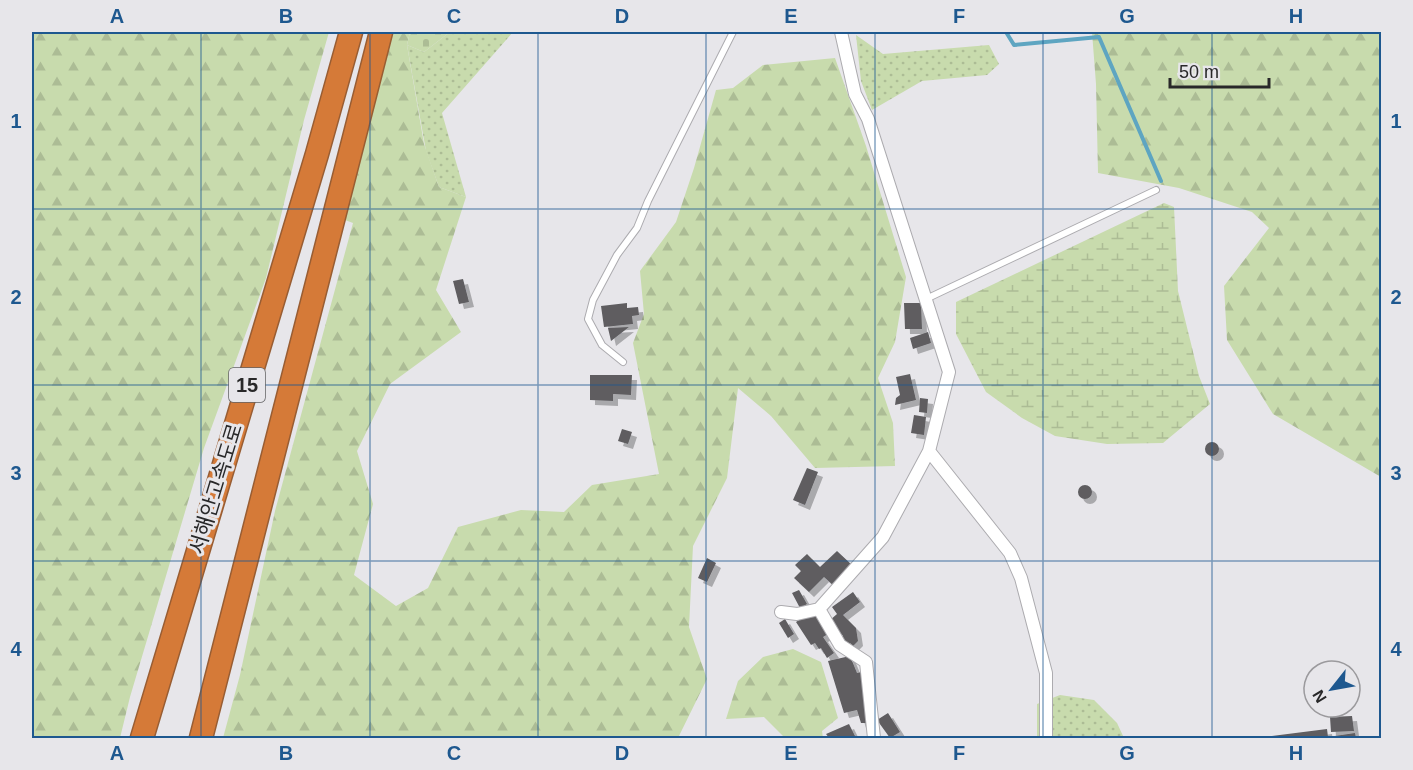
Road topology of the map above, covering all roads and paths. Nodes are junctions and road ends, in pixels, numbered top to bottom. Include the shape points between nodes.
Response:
1 (351, 32) edge
2 (381, 32) edge
3 (733, 32) edge
4 (841, 32) edge
5 (1156, 190) dead end
6 (926, 299) junction
7 (622, 362) dead end
8 (929, 451) junction
9 (819, 609) junction
10 (781, 612) dead end
11 (142, 738) edge
12 (201, 738) edge
13 (874, 738) edge
14 (1046, 738) edge

1 - 11 highway, 서해안고속도로 / 15
2 - 12 highway, 서해안고속도로 / 15
3 - 7 lane via 637,228 593,300 588,319 602,345
4 - 6 street via 855,94 868,119
5 - 6 lane
6 - 8 street via 949,372
8 - 9 street via 883,537
8 - 14 street via 1014,562 1046,673
9 - 10 street via 797,614
9 - 13 street via 840,645 866,662

